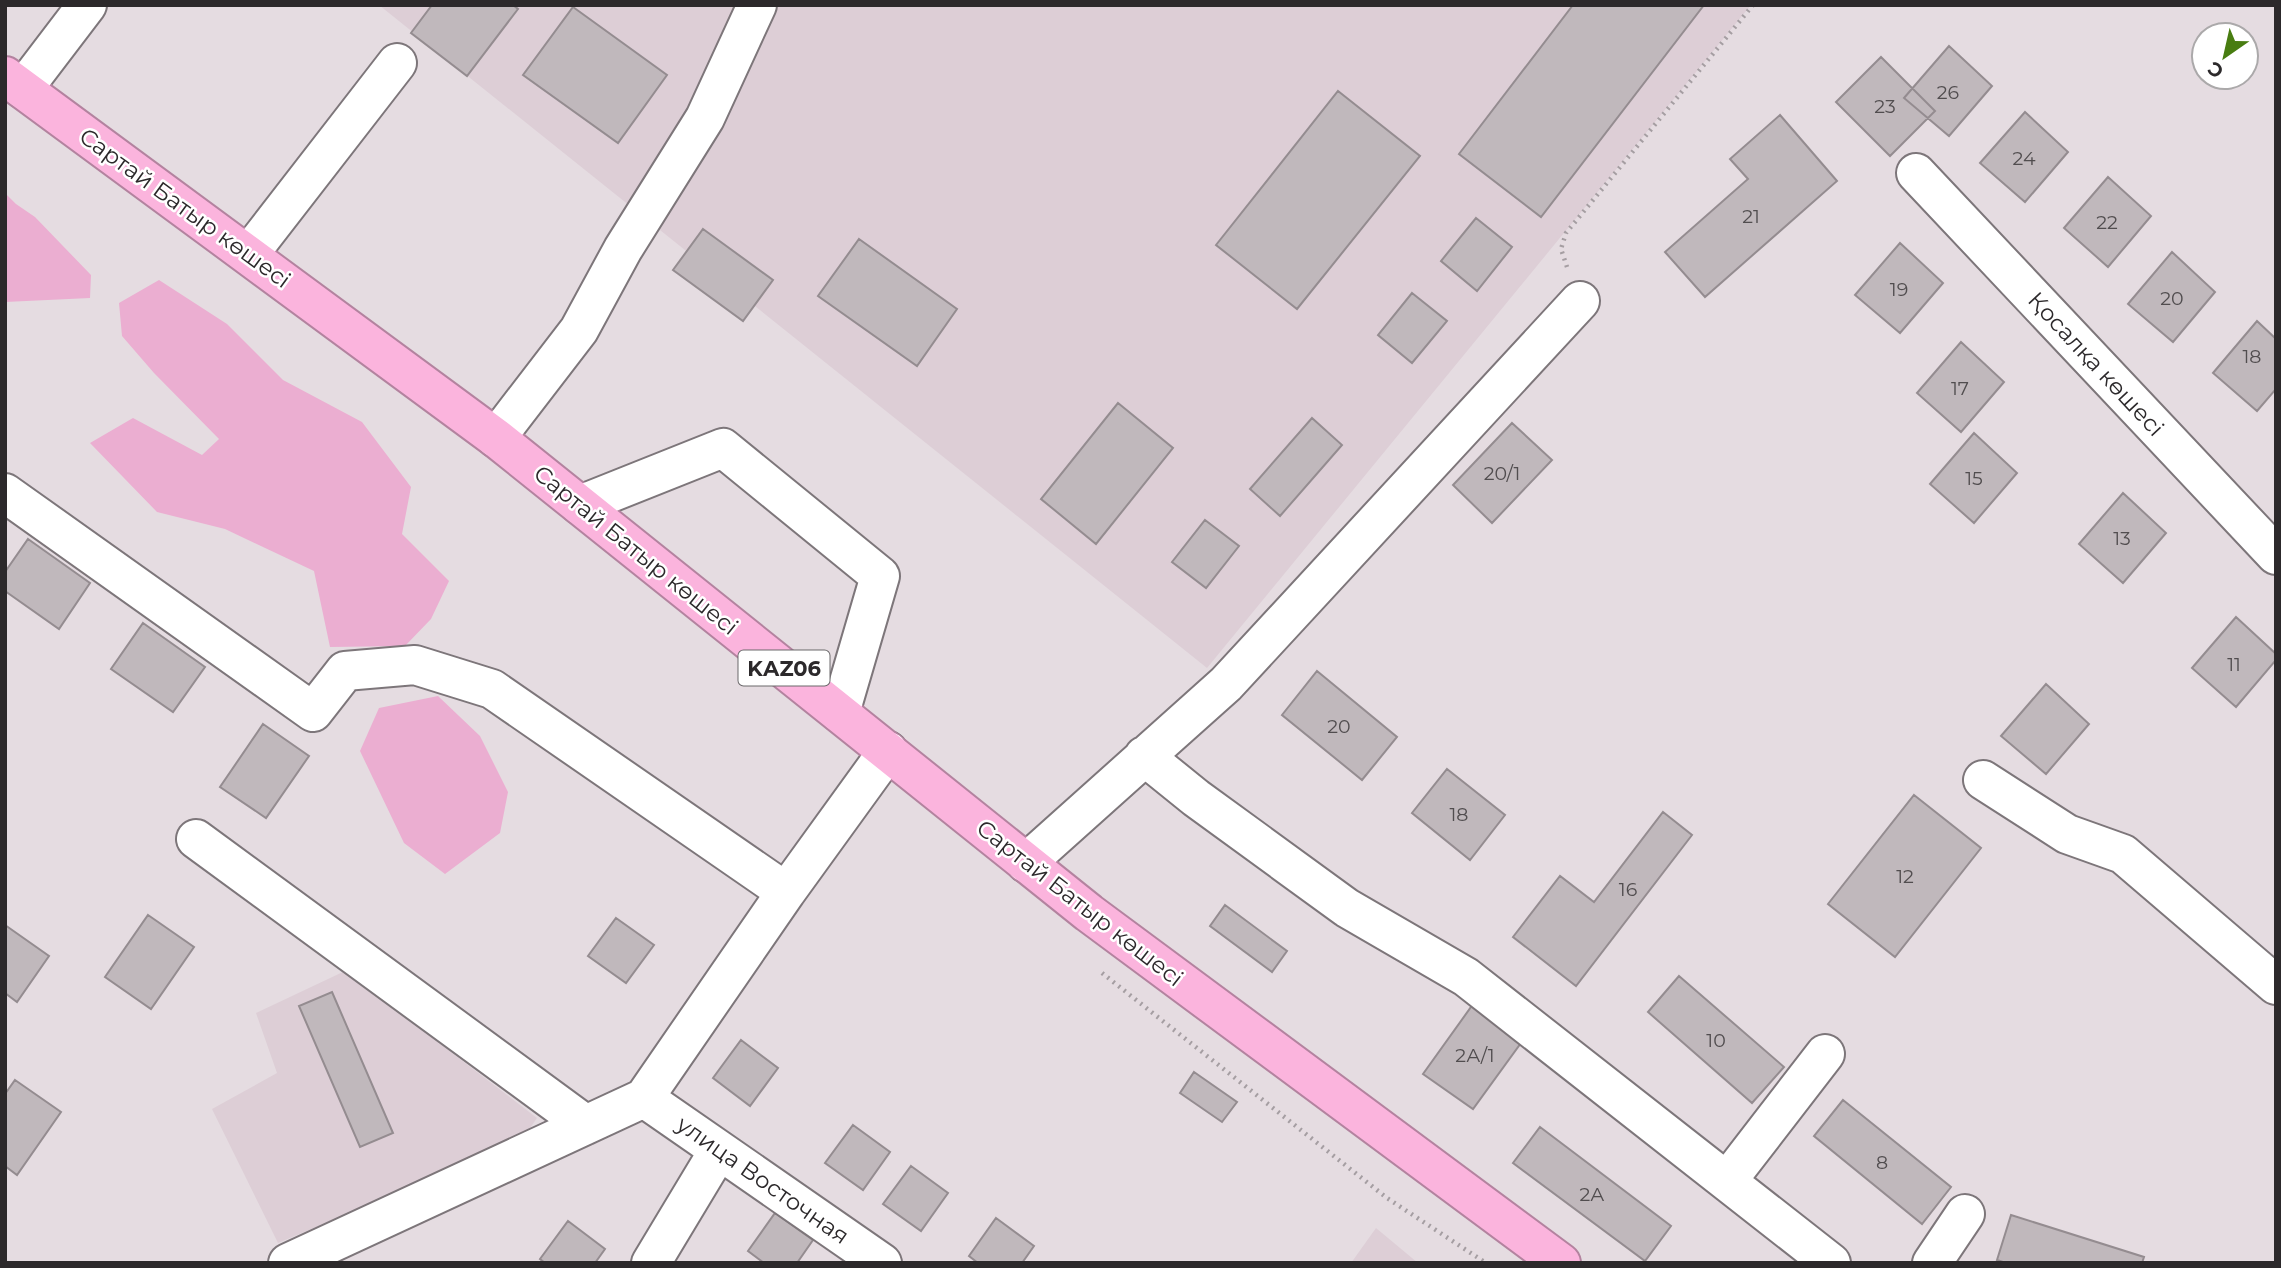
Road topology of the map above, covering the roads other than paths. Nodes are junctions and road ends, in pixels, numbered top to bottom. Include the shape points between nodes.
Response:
1 (87, 5) edge
2 (757, 5) edge
3 (397, 63) dead end
4 (14, 83) edge
5 (1916, 173) dead end
6 (249, 254) junction
7 (1580, 301) road end
8 (496, 438) junction
9 (5, 494) edge
10 (580, 505) junction
11 (2276, 555) edge
12 (840, 713) junction
13 (888, 751) junction
14 (1144, 756) junction
15 (1983, 780) dead end
16 (196, 839) dead end
17 (1026, 863) junction
18 (786, 892) junction
19 (2276, 985) edge
20 (1825, 1054) dead end
21 (644, 1098) junction
22 (586, 1125) junction
23 (719, 1150) junction
24 (1727, 1181) junction
25 (1965, 1214) dead end
26 (288, 1263) edge
27 (650, 1263) edge
28 (882, 1263) edge
29 (1561, 1263) edge
30 (1830, 1263) edge
31 (1932, 1263) edge

1 - 4 street
2 - 8 street via 705,118 623,249 579,330
3 - 6 street
4 - 6 highway, Сартай Батыр көшесі / KАZ06
5 - 11 street, Қосалқа көшесі
6 - 8 highway, Сартай Батыр көшесі / KАZ06
7 - 14 street via 1226,684
8 - 10 highway, Сартай Батыр көшесі / KАZ06
9 - 18 street via 313,712 345,671 415,665 492,690
10 - 12 highway, Сартай Батыр көшесі / KАZ06
10 - 12 street via 723,449 880,576
12 - 13 highway, Сартай Батыр көшесі / KАZ06
13 - 17 highway, Сартай Батыр көшесі / KАZ06
13 - 18 street
14 - 17 street
14 - 24 street via 1348,908 1466,977
15 - 19 street via 2067,834 2123,854
16 - 22 street
17 - 29 highway, Сартай Батыр көшесі / KАZ06
18 - 21 street
20 - 24 street
21 - 22 street
21 - 23 street, улица Восточная
22 - 26 street
23 - 27 street
23 - 28 street, улица Восточная
24 - 30 street
25 - 31 street

